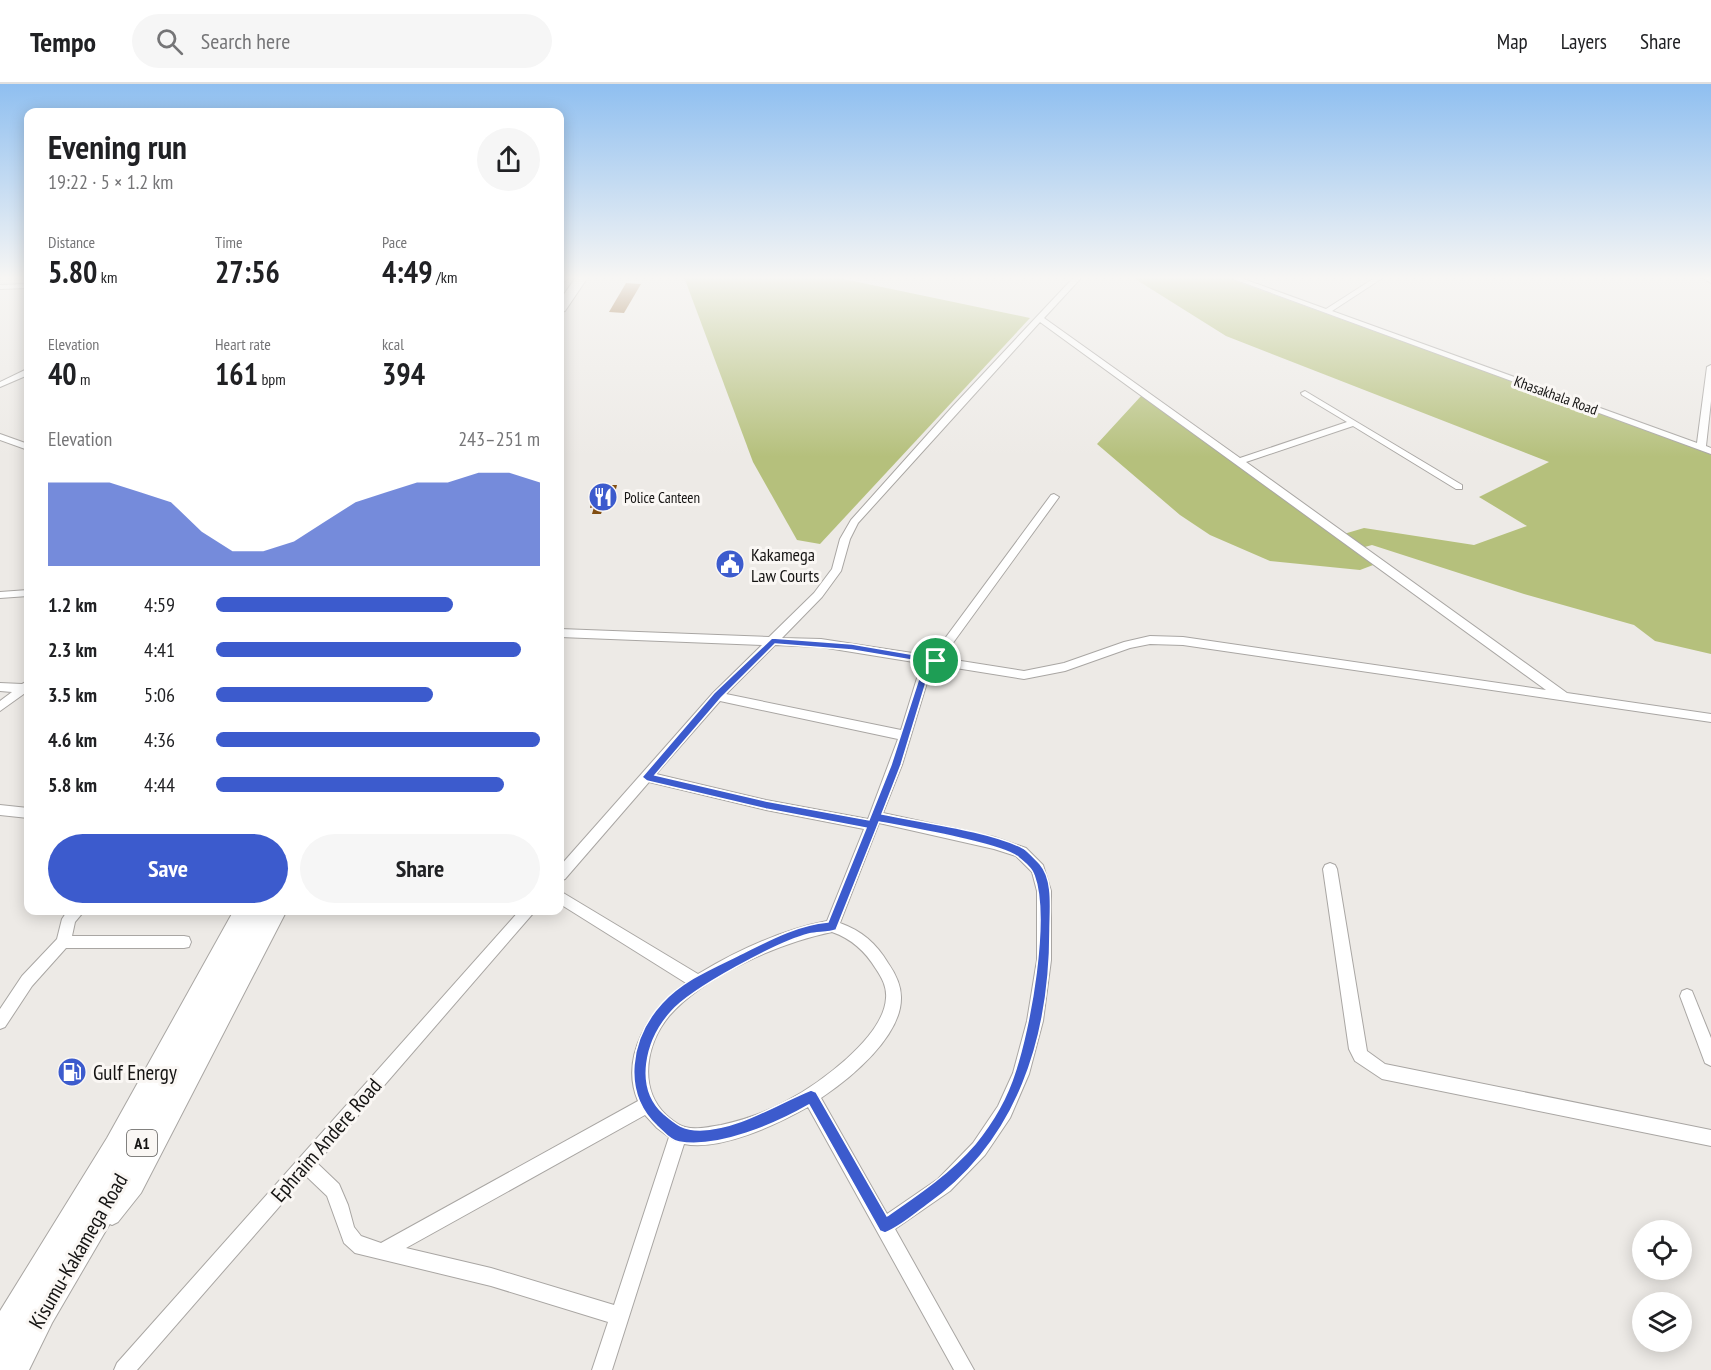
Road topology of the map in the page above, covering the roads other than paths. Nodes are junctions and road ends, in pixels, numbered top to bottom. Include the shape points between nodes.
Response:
1 (1022, 337) edge
2 (1067, 337) edge
3 (1399, 337) edge
4 (1711, 367) edge
5 (24, 374) edge
6 (0, 385) edge
7 (1305, 393) dead end
8 (1354, 423) junction
9 (0, 437) edge
10 (24, 446) edge
11 (1701, 447) junction
12 (1711, 450) edge
13 (1241, 461) junction
14 (1460, 487) dead end
15 (1054, 497) dead end
16 (24, 593) edge
17 (0, 595) edge
18 (564, 633) edge
19 (772, 641) junction
20 (936, 661) junction
21 (0, 687) edge
22 (24, 687) edge
23 (24, 689) edge
24 (717, 696) junction
25 (1564, 696) junction
26 (0, 707) edge
27 (1711, 718) edge
28 (905, 736) junction
29 (647, 777) junction
30 (0, 810) edge
31 (24, 813) edge
32 (874, 821) junction
33 (1330, 868) dead end
34 (564, 870) edge
35 (564, 899) edge
36 (73, 915) edge
37 (244, 915) edge
38 (261, 915) edge
39 (277, 915) edge
40 (525, 915) edge
41 (832, 926) junction
42 (63, 942) junction
43 (184, 942) dead end
44 (697, 982) junction
45 (1687, 996) dead end
46 (0, 1022) edge
47 (1711, 1058) edge
48 (811, 1096) junction
49 (648, 1104) junction
50 (678, 1135) junction
51 (1711, 1138) edge
52 (305, 1164) junction
53 (885, 1226) junction
54 (382, 1252) junction
55 (61, 1278) junction
56 (620, 1316) junction
57 (0, 1342) edge
58 (11, 1370) edge
59 (124, 1370) edge
60 (602, 1370) edge
61 (963, 1370) edge

1 - 19 street via 854,522 830,580
2 - 13 street
3 - 11 street, Khasakhala Road
4 - 11 street
5 - 6 street
7 - 8 street
8 - 13 street
8 - 14 street
9 - 10 street
11 - 12 street, Khasakhala Road
13 - 25 street
15 - 20 street
16 - 17 street
18 - 19 street
19 - 20 street via 852,647
19 - 24 street
20 - 25 street via 1005,673 1042,673 1128,645 1161,640
20 - 28 street via 924,675
21 - 22 street
23 - 26 street
24 - 28 street
24 - 29 street
25 - 27 street
28 - 32 street
29 - 32 street via 766,805
29 - 34 street
30 - 31 street
32 - 41 street
32 - 53 street via 994,843 1021,852 1038,869 1044,891 1044,960 1035,1021 1021,1074 1005,1112 980,1149 944,1185
33 - 51 street via 1357,1048 1368,1062 1382,1071
35 - 44 street
36 - 42 street
37 - 57 highway, Kisumu-Kakamega Road / A1 via 112,1157
38 - 55 highway, Kisumu-Kakamega Road / A1 via 137,1150
39 - 55 street via 135,1187
40 - 52 street, Ephraim Andere Road
41 - 44 street via 789,937
41 - 48 street via 854,933 874,951 892,982 893,1005 884,1030
42 - 43 street
42 - 46 street via 27,981
44 - 49 street via 666,1008 648,1036 639,1069 641,1093
45 - 47 street
48 - 50 street via 789,1109 730,1131
48 - 53 street
49 - 50 street
49 - 54 street
50 - 56 street
52 - 54 street via 331,1188 341,1205 352,1242
52 - 59 street, Ephraim Andere Road
53 - 61 street
54 - 56 street via 491,1277
55 - 58 highway, Kisumu-Kakamega Road / A1
56 - 60 street

